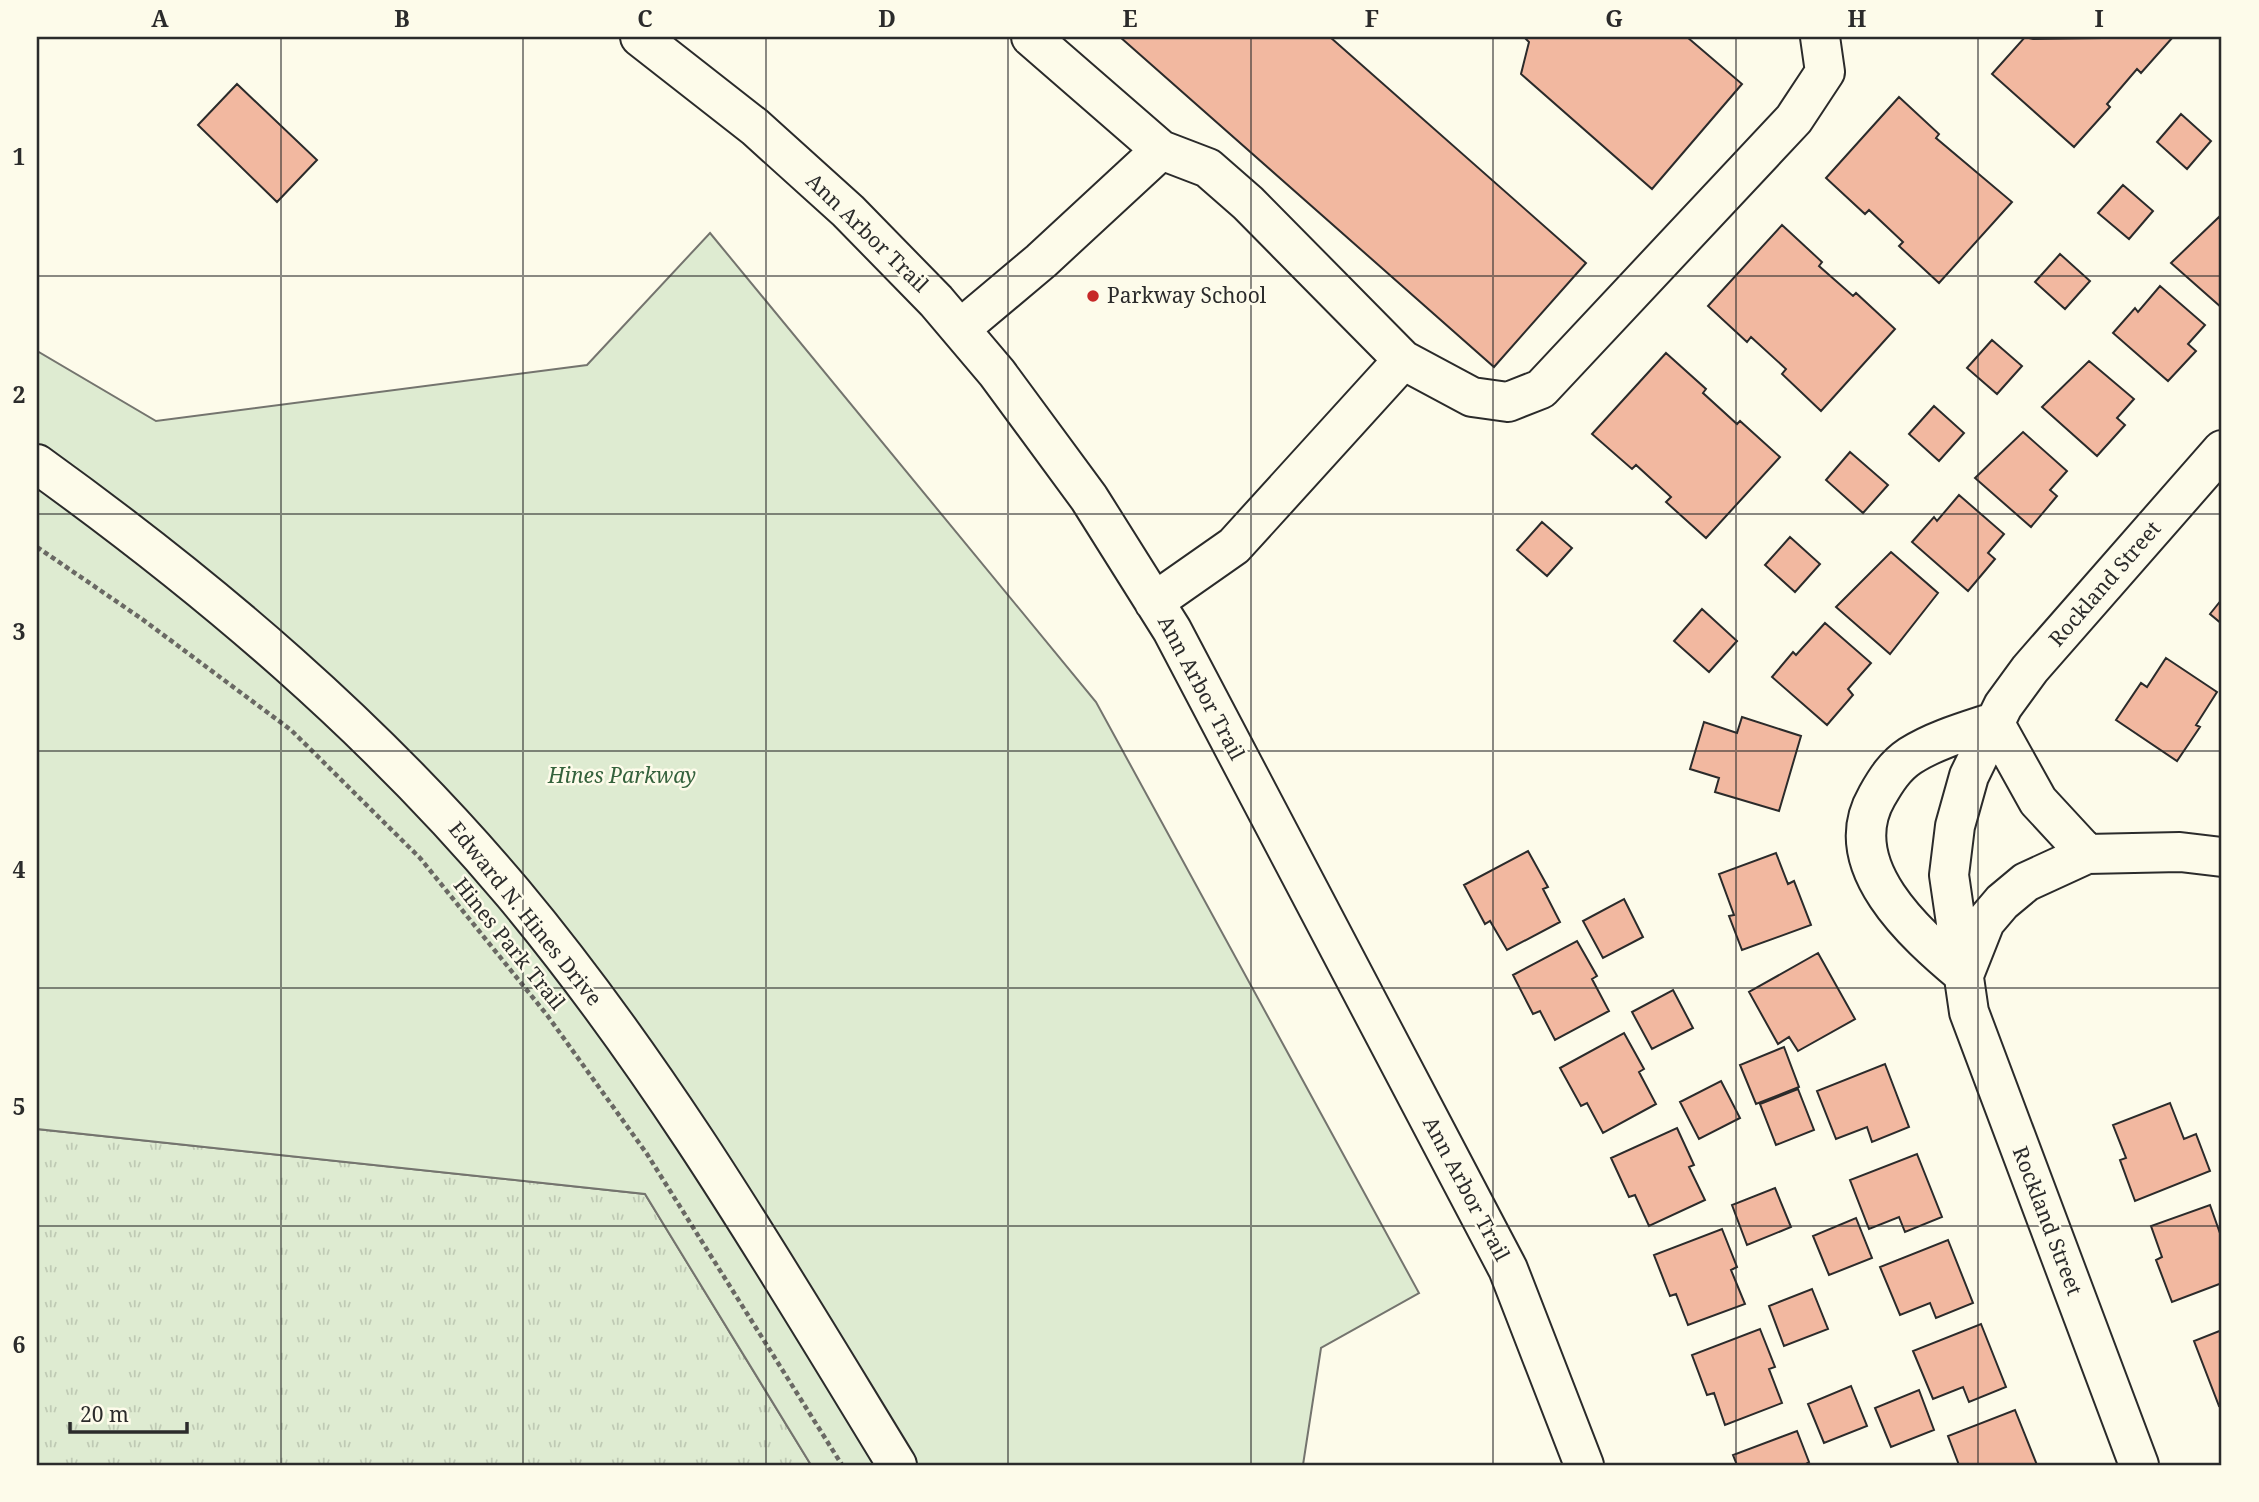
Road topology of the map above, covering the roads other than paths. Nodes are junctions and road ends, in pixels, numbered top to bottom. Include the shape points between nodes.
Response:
1 (640, 37) edge
2 (1031, 37) edge
3 (1820, 37) edge
4 (1161, 150) junction
5 (960, 330) junction
6 (1403, 360) junction
7 (2222, 450) edge
8 (37, 464) edge
9 (1154, 602) junction
10 (1994, 722) junction
11 (2087, 853) junction
12 (2222, 857) edge
13 (1964, 975) junction
14 (897, 1465) edge
15 (1584, 1465) edge
16 (2138, 1465) edge

1 - 5 street, Ann Arbor Trail via 755,127 838,202
2 - 4 street
3 - 6 street via 1825,72 1794,118 1541,389 1508,402 1472,397
4 - 5 street
4 - 6 street via 1208,168
5 - 9 street, Ann Arbor Trail via 1089,498
6 - 9 street via 1234,546
7 - 10 street, Rockland Street via 2030,669
8 - 14 street, Edward N. Hines Drive via 139,538 293,665 366,734 513,893 685,1123
9 - 15 street, Ann Arbor Trail via 1508,1269
10 - 11 street via 2038,802
10 - 13 street, Rockland Street via 1969,776 1955,825 1949,876
10 - 13 street via 1910,755 1889,775 1867,814 1864,834 1871,870 1924,942
11 - 12 street via 2180,852
11 - 13 street, Rockland Street via 2026,882 2002,902 1985,922
13 - 16 street, Rockland Street via 1969,1012

